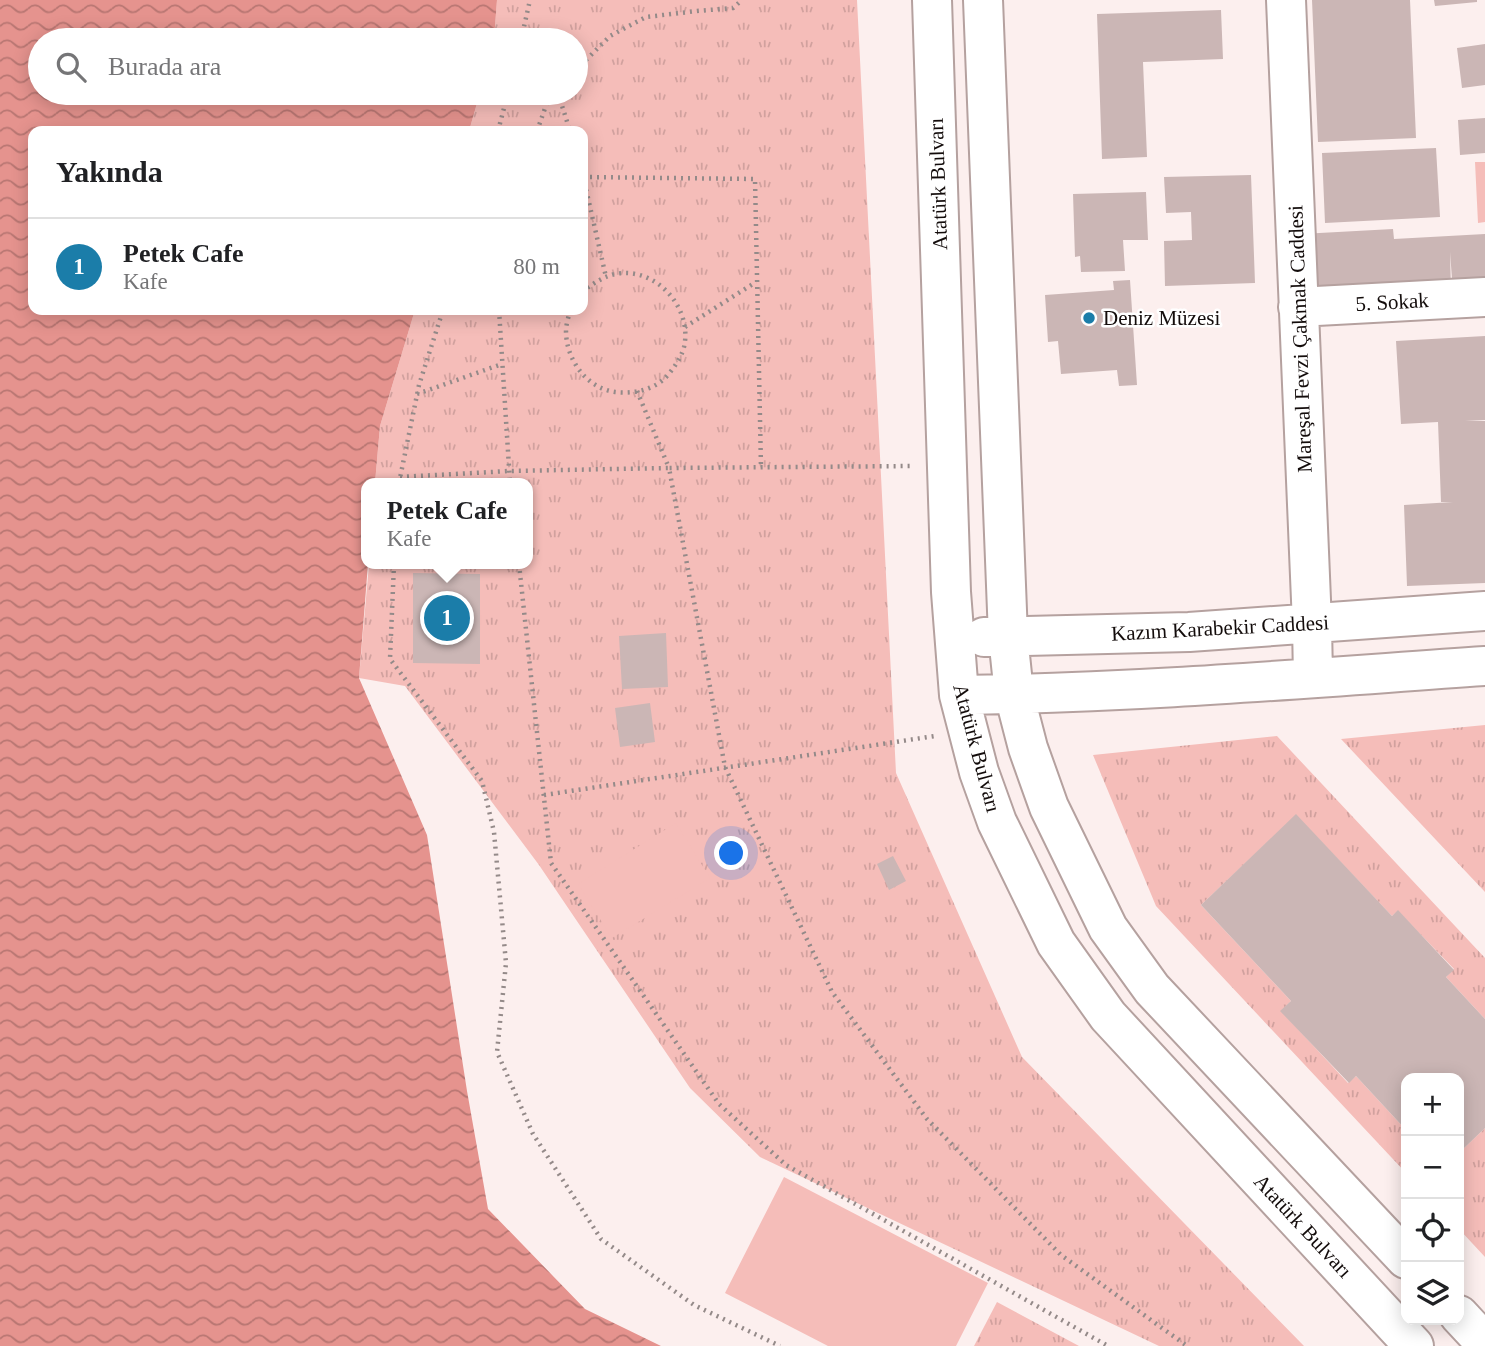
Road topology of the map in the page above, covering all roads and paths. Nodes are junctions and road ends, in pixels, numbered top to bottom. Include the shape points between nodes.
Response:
1 (530, 0) edge
2 (742, 0) edge
3 (932, 0) edge
4 (983, 0) edge
5 (1286, 0) edge
6 (524, 28) edge
7 (588, 58) edge
8 (505, 105) edge
9 (546, 105) edge
10 (559, 105) edge
11 (499, 126) edge
12 (539, 126) edge
13 (567, 126) edge
14 (588, 176) edge
15 (588, 198) edge
16 (606, 277) junction
17 (757, 282) junction
18 (588, 287) edge
19 (1485, 297) edge
20 (1298, 307) junction
21 (441, 315) edge
22 (499, 315) edge
23 (569, 315) edge
24 (685, 327) junction
25 (502, 364) junction
26 (638, 391) junction
27 (417, 394) junction
28 (947, 466) junction
29 (761, 467) junction
30 (670, 468) junction
31 (509, 471) junction
32 (400, 477) joint
33 (510, 478) edge
34 (394, 569) edge
35 (520, 569) edge
36 (1485, 611) edge
37 (1312, 624) junction
38 (1008, 636) junction
39 (955, 638) junction
40 (1485, 666) edge
41 (1313, 678) junction
42 (1014, 694) junction
43 (959, 695) junction
44 (968, 731) junction
45 (725, 767) junction
46 (544, 795) junction
47 (1401, 1254) edge
48 (1464, 1320) edge
49 (1485, 1343) edge
50 (780, 1346) edge
51 (1108, 1346) edge
52 (1186, 1346) edge
53 (1414, 1346) edge

1 - 6 path
2 - 7 path via 733,8 646,17 610,36
3 - 28 street, Atatürk Bulvarı
4 - 38 street
5 - 20 street, Mareşal Fevzi Çakmak Caddesi
8 - 11 path
9 - 12 path
10 - 13 path
14 - 17 path via 755,179
15 - 16 path
16 - 18 path
16 - 24 path via 636,274 655,281 680,309
17 - 24 path
17 - 29 path
19 - 20 street, 5. Sokak
20 - 37 street, Mareşal Fevzi Çakmak Caddesi
21 - 27 path
22 - 25 path
23 - 26 path via 567,342 576,367 590,382 608,391
24 - 26 path via 677,365 664,379
25 - 27 path
25 - 31 path
26 - 30 path
27 - 32 path
28 - 29 path
28 - 39 street, Atatürk Bulvarı
29 - 30 path
30 - 31 path
30 - 45 path
31 - 32 path
31 - 33 path
34 - 50 path via 390,659 481,781 494,832 506,963 497,1052 533,1134 601,1239 694,1305
35 - 46 path
36 - 37 street, Kazım Karabekir Caddesi
37 - 38 street, Kazım Karabekir Caddesi
37 - 41 street, Mareşal Fevzi Çakmak Caddesi
38 - 39 street, Kazım Karabekir Caddesi
38 - 42 street
39 - 43 street, Atatürk Bulvarı
40 - 41 street
41 - 42 street
42 - 43 street
42 - 47 street via 1049,807 1108,928 1152,989
43 - 44 street, Atatürk Bulvarı
44 - 45 path
44 - 53 street, Atatürk Bulvarı via 997,821 1063,954 1108,1016
45 - 46 path
45 - 52 path via 832,992 927,1119 1060,1255
46 - 51 path via 551,863 719,1104 786,1165
48 - 49 street

